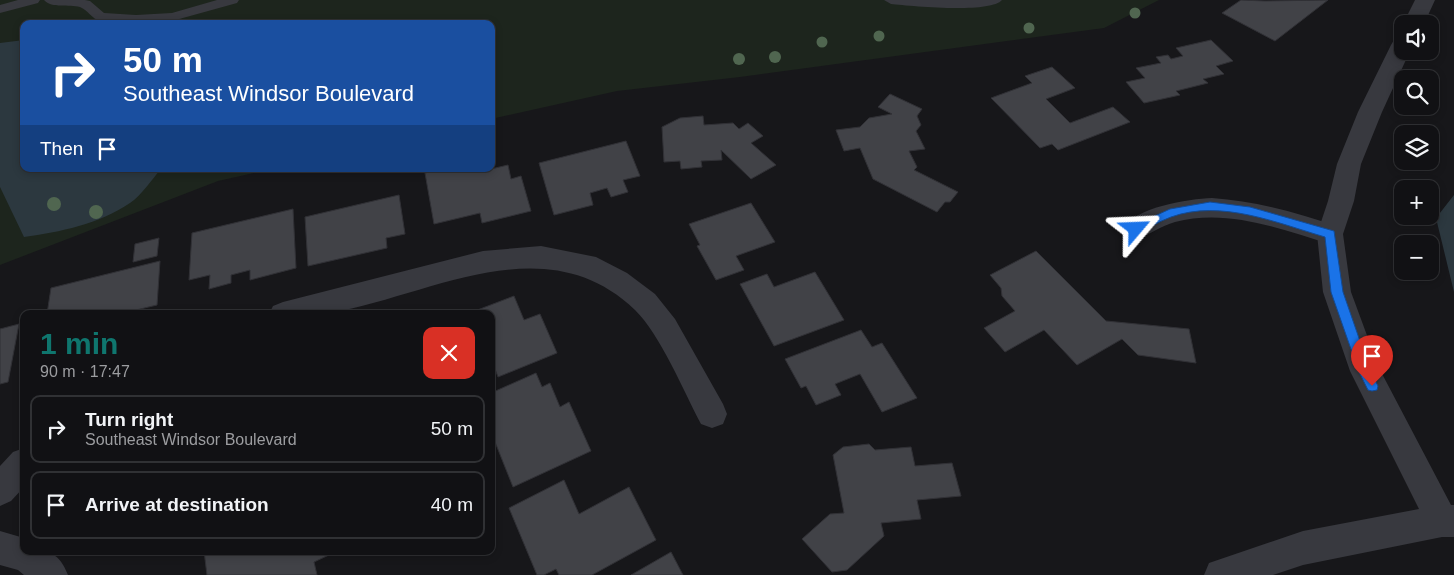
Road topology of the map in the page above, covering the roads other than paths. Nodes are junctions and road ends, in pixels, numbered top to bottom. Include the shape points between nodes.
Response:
1 (32, 0) edge
2 (51, 0) edge
3 (232, 0) edge
4 (891, 0) edge
5 (995, 0) edge
6 (1425, 0) edge
7 (0, 9) edge
8 (1418, 15) edge
9 (1395, 60) edge
10 (1136, 229) dead end
11 (1330, 234) junction
12 (298, 310) edge
13 (712, 414) dead end
14 (20, 468) edge
15 (0, 490) edge
16 (1448, 521) edge
17 (0, 548) edge
18 (20, 554) edge
19 (24, 555) edge
20 (50, 575) edge
21 (1221, 575) edge

1 - 7 lane
2 - 3 lane via 85,4 100,17 136,20 172,18
4 - 5 lane via 950,5
6 - 8 street
9 - 11 street via 1349,164
10 - 11 street via 1170,213 1210,206 1250,211
11 - 16 street via 1337,292 1365,372
12 - 13 street via 483,262 541,257 586,266 617,281 645,302 666,328
14 - 15 street
16 - 21 street via 1303,548
17 - 18 street
19 - 20 street

